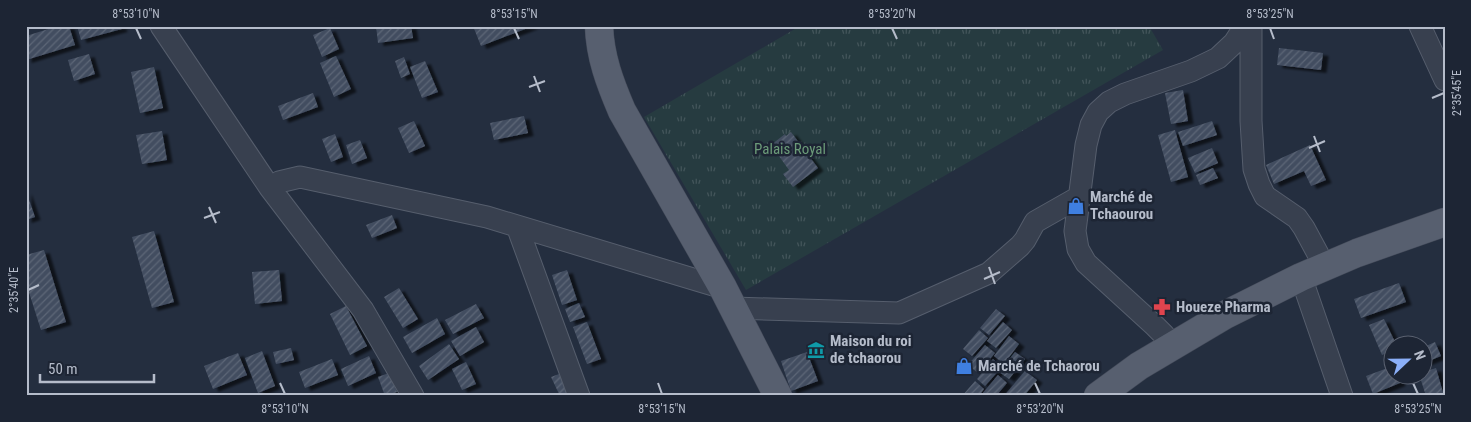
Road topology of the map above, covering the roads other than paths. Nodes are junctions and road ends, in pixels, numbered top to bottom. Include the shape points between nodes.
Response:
1 (161, 26) edge
2 (599, 26) edge
3 (1245, 26) edge
4 (1251, 26) edge
5 (1420, 26) edge
6 (1445, 80) edge
7 (270, 188) junction
8 (1079, 197) junction
9 (1445, 222) edge
10 (517, 226) junction
11 (1313, 272) junction
12 (728, 298) junction
13 (1171, 346) junction
14 (413, 396) edge
15 (579, 396) edge
16 (778, 396) edge
17 (1098, 396) edge
18 (1342, 396) edge

1 - 7 street
2 - 12 main road via 602,55 622,111
3 - 8 street via 1234,43 1218,58 1125,94 1098,112 1086,145
4 - 11 street via 1254,169 1265,196 1296,218 1304,228
5 - 6 street
7 - 10 street via 279,182 300,177
7 - 14 street via 363,310
8 - 12 street via 1036,222 1026,240 989,273 899,313
8 - 13 street via 1075,231 1078,249 1086,263 1155,326
9 - 11 main road via 1392,239
10 - 12 street
10 - 15 street
11 - 13 main road via 1225,315
11 - 18 street
12 - 16 main road
13 - 17 main road

